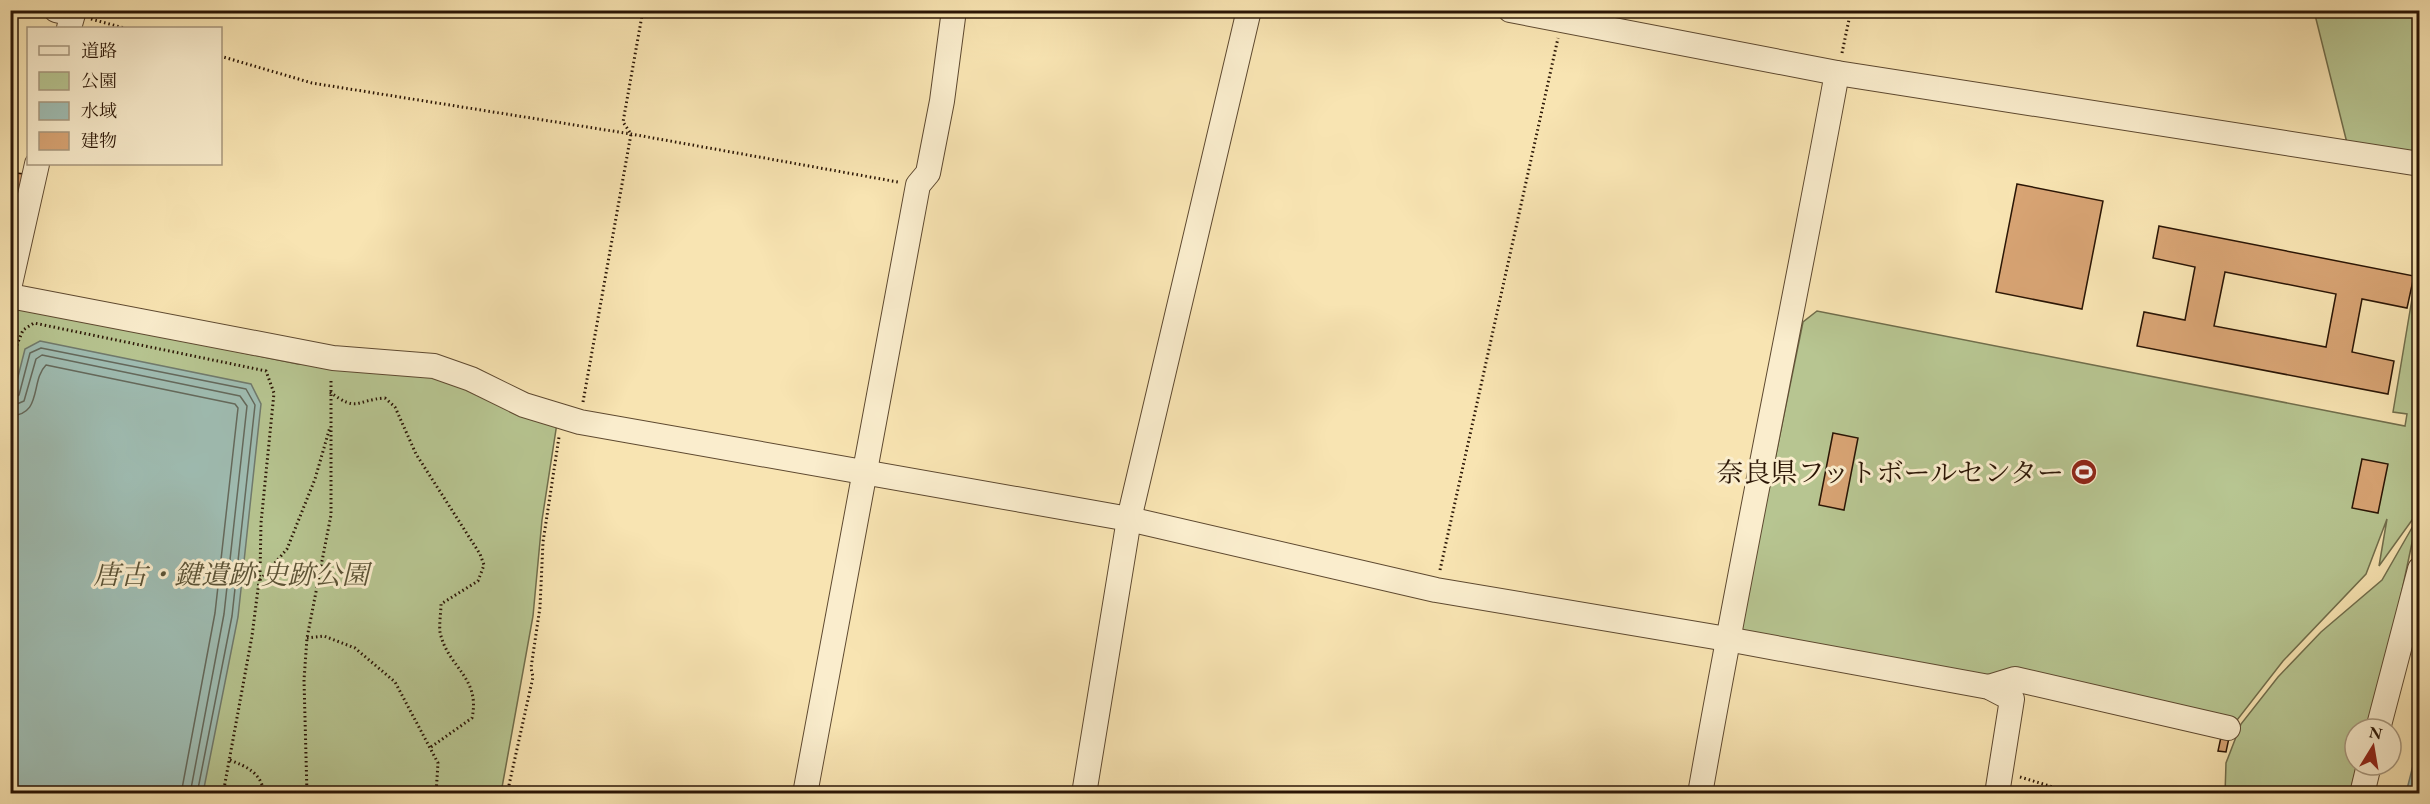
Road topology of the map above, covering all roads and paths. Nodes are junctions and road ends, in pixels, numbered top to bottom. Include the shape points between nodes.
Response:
1 (643, 10) edge
2 (954, 10) edge
3 (1249, 10) edge
4 (1510, 10) edge
5 (1851, 10) edge
6 (66, 18) edge
7 (1561, 21) junction
8 (118, 27) edge
9 (222, 57) edge
10 (1837, 73) junction
11 (631, 134) junction
12 (2420, 164) edge
13 (37, 165) edge
14 (918, 185) junction
15 (10, 284) edge
16 (10, 296) edge
17 (333, 358) junction
18 (10, 362) edge
19 (330, 392) junction
20 (571, 419) junction
21 (332, 422) junction
22 (864, 471) junction
23 (1129, 519) junction
24 (2420, 569) edge
25 (259, 581) junction
26 (1436, 590) junction
27 (307, 638) junction
28 (1727, 639) junction
29 (1989, 687) junction
30 (2381, 717) edge
31 (2228, 728) dead end
32 (431, 747) junction
33 (230, 760) junction
34 (2366, 777) edge
35 (1999, 783) edge
36 (223, 794) edge
37 (264, 794) edge
38 (307, 794) edge
39 (436, 794) edge
40 (507, 794) edge
41 (805, 794) edge
42 (1084, 794) edge
43 (1700, 794) edge
44 (2076, 794) edge
45 (2362, 794) edge

1 - 11 path via 623,122
2 - 14 street via 928,173
3 - 23 street
4 - 7 street
5 - 10 path
6 - 8 path
7 - 10 street
7 - 26 path
9 - 11 path via 312,83
10 - 12 street
10 - 28 street
11 - 14 path
11 - 20 path
13 - 15 street
14 - 22 street
16 - 17 street
17 - 19 path
17 - 20 street via 434,366 524,405
18 - 25 path via 23,330 34,323 266,372 274,393
19 - 21 path
19 - 32 path via 346,404 355,406 385,398 395,408 416,454 484,565 478,581 441,604 440,632 472,688 475,704 469,721
20 - 22 street
20 - 40 path via 543,542 533,677
21 - 25 path via 315,479 287,549
21 - 27 path via 331,515
22 - 23 street
22 - 41 street
23 - 26 street
23 - 42 street
24 - 30 street
25 - 33 path
26 - 28 street
27 - 32 path via 324,636 355,648 395,682
27 - 38 path
28 - 29 street
28 - 43 street
29 - 31 street via 2015,679
29 - 35 street via 2012,699
32 - 39 path via 438,763
33 - 36 path
33 - 37 path via 258,776
34 - 45 street
35 - 44 path

